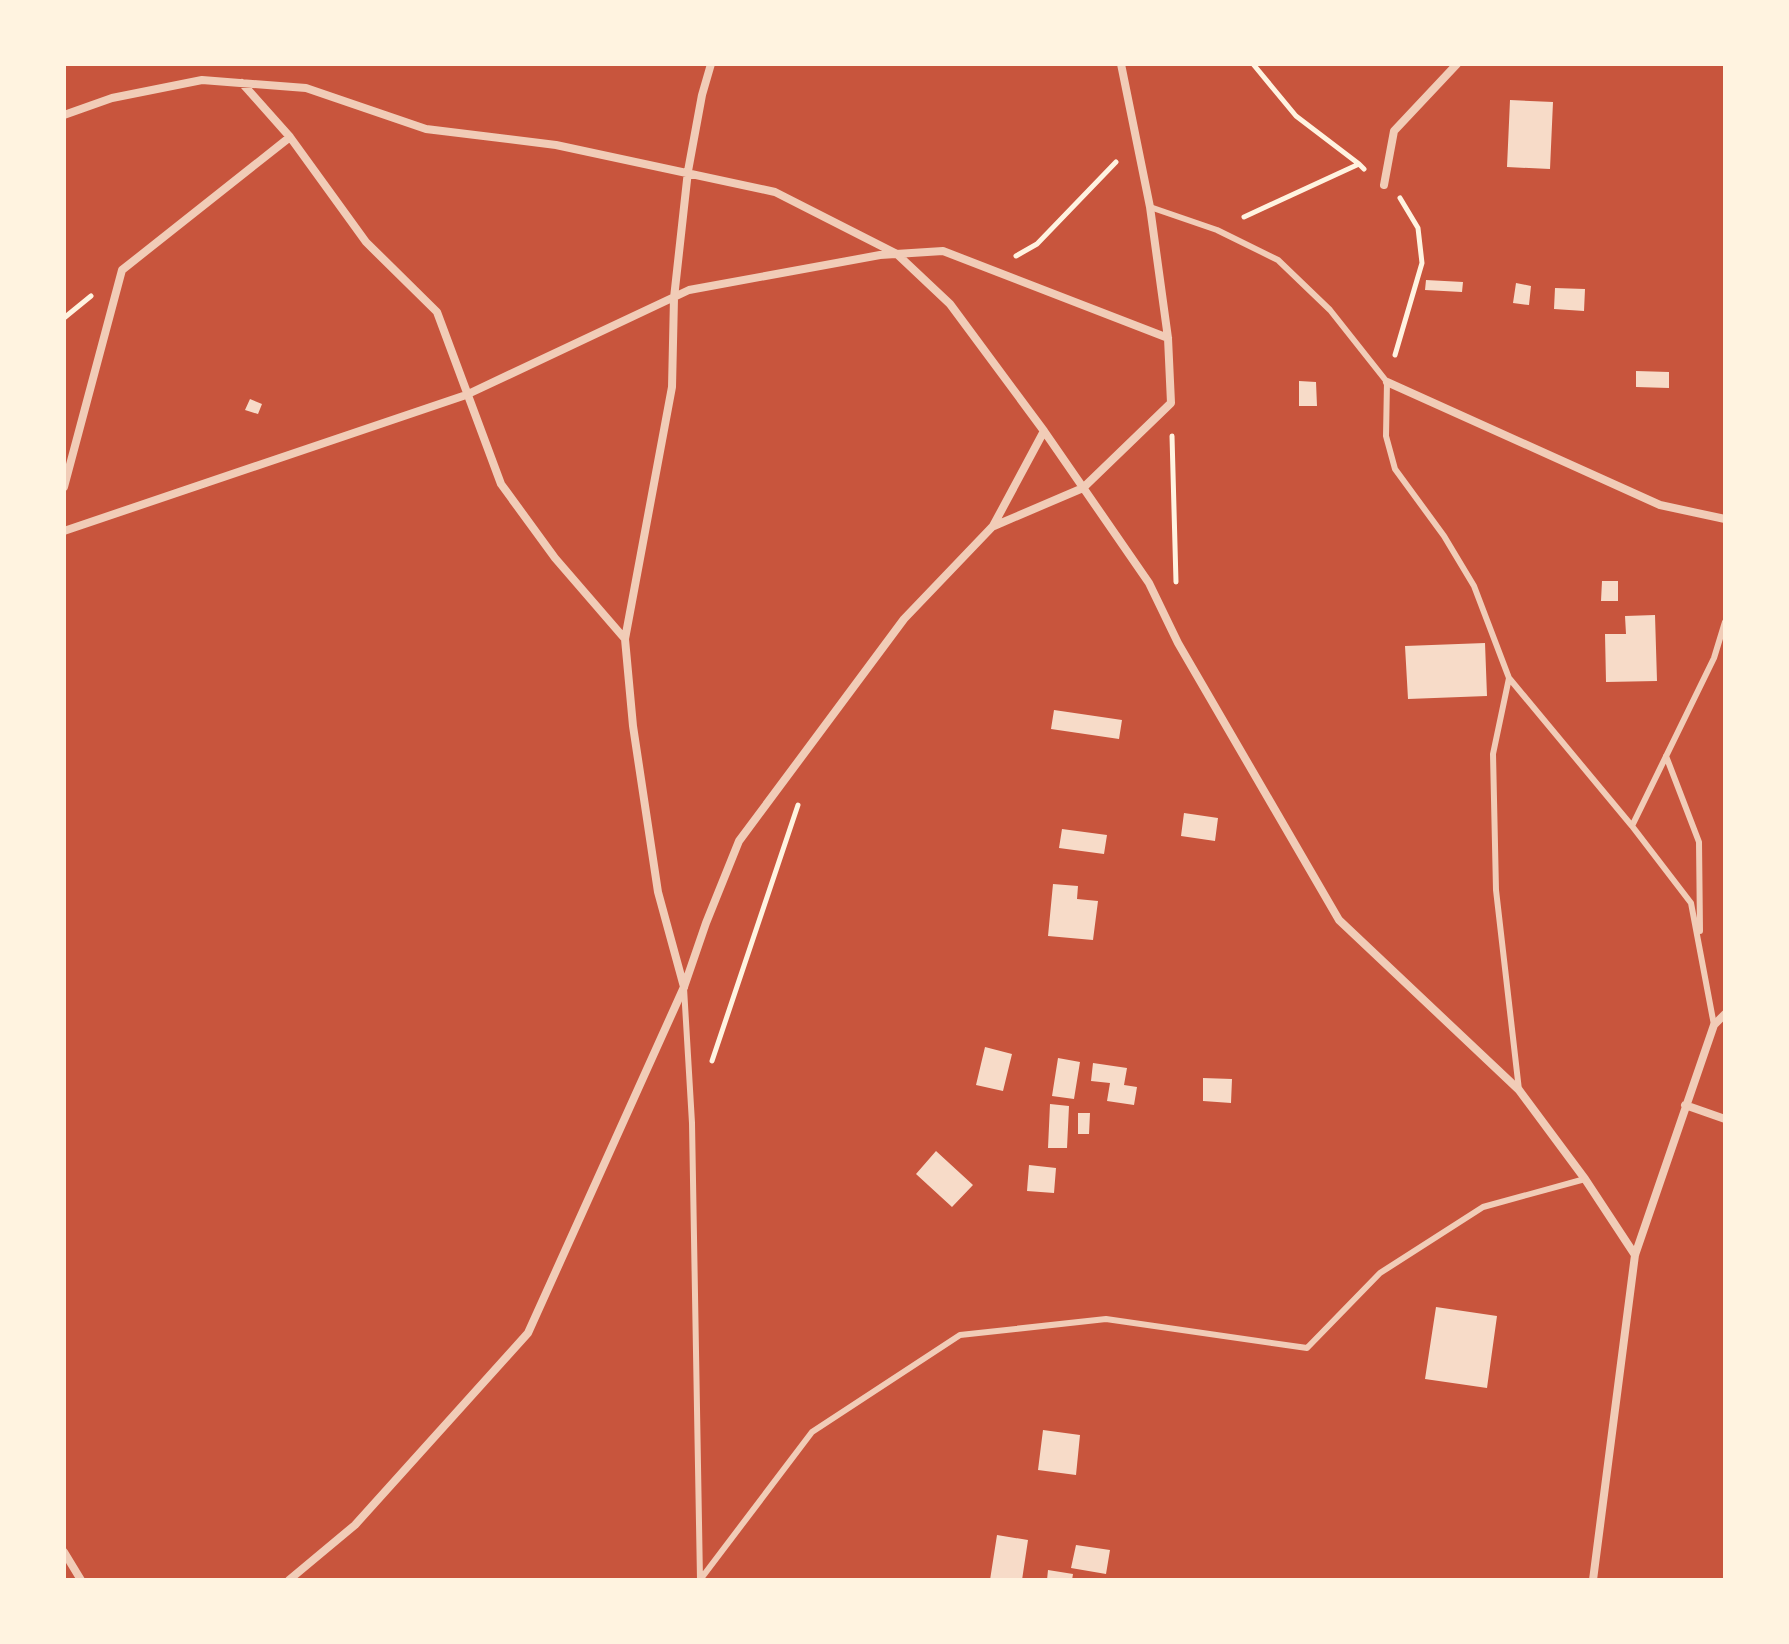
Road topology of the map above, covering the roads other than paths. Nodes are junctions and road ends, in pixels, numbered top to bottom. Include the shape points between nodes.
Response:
1 (711, 64) edge
2 (1121, 64) edge
3 (1457, 64) edge
4 (242, 83) junction
5 (64, 115) edge
6 (290, 137) junction
7 (688, 171) junction
8 (1384, 185) road end
9 (1150, 207) junction
10 (897, 254) junction
11 (674, 298) junction
12 (1168, 338) junction
13 (1387, 382) junction
14 (466, 395) junction
15 (1044, 431) junction
16 (64, 487) edge
17 (1083, 488) junction
18 (1725, 519) edge
19 (993, 526) junction
20 (64, 531) edge
21 (1725, 622) edge
22 (625, 639) junction
23 (1509, 678) junction
24 (1666, 756) junction
25 (1632, 826) junction
26 (1700, 950) junction
27 (684, 987) junction
28 (1725, 1014) edge
29 (1714, 1025) junction
30 (1519, 1090) junction
31 (1685, 1105) junction
32 (1725, 1119) edge
33 (1585, 1179) junction
34 (1635, 1255) junction
35 (64, 1552) edge
36 (81, 1580) edge
37 (289, 1580) edge
38 (700, 1580) edge
39 (1593, 1580) edge

1 - 7 street
2 - 9 street
3 - 8 street via 1394,131
4 - 5 street via 202,80 112,98
4 - 6 street
4 - 7 street via 306,88 426,129 556,145
6 - 14 street via 366,242 437,312
6 - 16 street via 122,270
7 - 10 street via 775,192
7 - 11 street
9 - 12 street
9 - 13 lane via 1217,230 1278,260 1330,310
10 - 11 street via 689,290
10 - 12 street via 943,251
10 - 15 street via 950,304
11 - 14 street
11 - 22 street via 672,387
12 - 17 street via 1171,403
13 - 18 street via 1660,505
13 - 23 lane via 1386,436 1395,469 1474,586
14 - 20 street
14 - 22 street via 501,484 555,558
15 - 17 street
15 - 19 street
17 - 19 street
17 - 30 street via 1149,583 1178,643 1339,920
19 - 27 street via 904,619 739,841
21 - 24 lane via 1714,658
22 - 27 street via 658,892
23 - 25 lane
23 - 30 lane via 1493,754 1496,890
24 - 25 lane
24 - 26 lane via 1699,842
25 - 26 lane via 1691,903
26 - 29 lane
27 - 37 street via 528,1333 355,1525
27 - 38 lane via 692,1123
28 - 29 street
29 - 31 street
30 - 33 street
31 - 32 street
31 - 34 street
33 - 34 street
33 - 38 lane via 1483,1207 1380,1273 1307,1348 1106,1319 960,1335 812,1432
34 - 39 street
35 - 36 street

